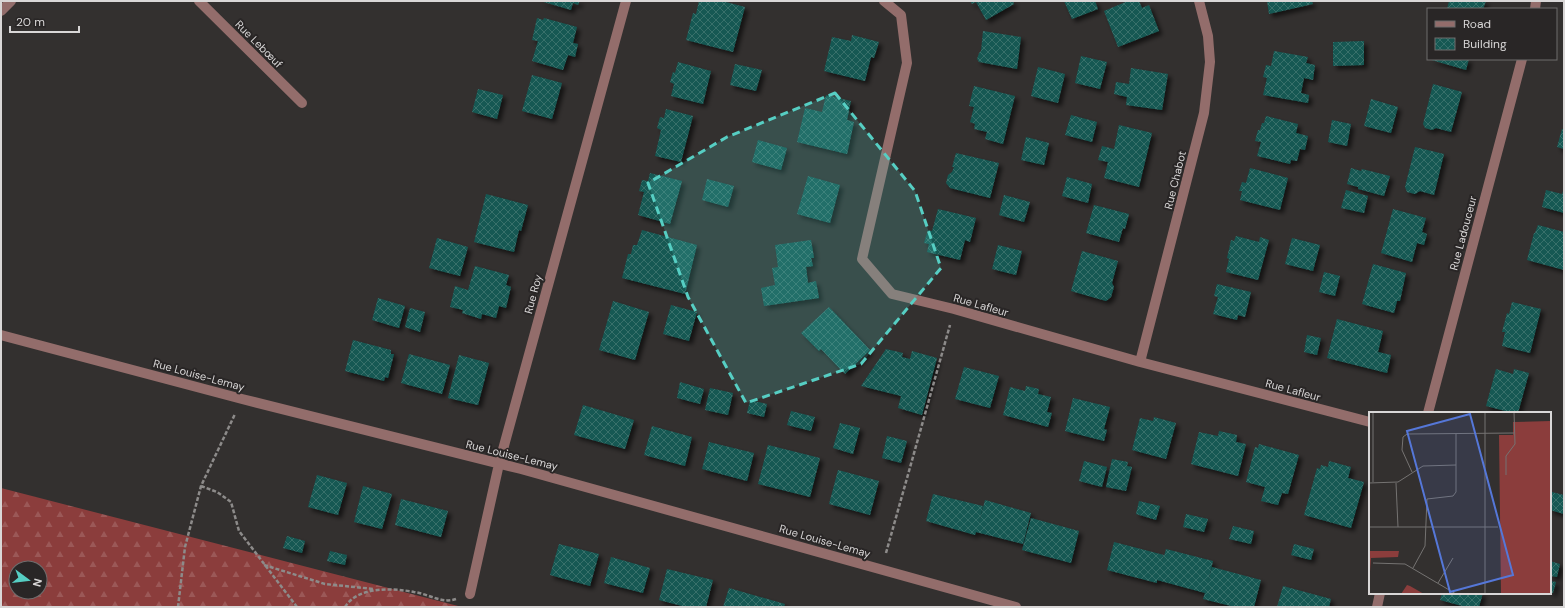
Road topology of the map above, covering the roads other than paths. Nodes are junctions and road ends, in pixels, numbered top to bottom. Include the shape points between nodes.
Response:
1 (11, 1) edge
2 (199, 1) edge
3 (626, 1) edge
4 (884, 1) edge
5 (1199, 1) edge
6 (1, 11) edge
7 (1522, 60) edge
8 (302, 103) dead end
9 (1, 335) edge
10 (1140, 362) junction
11 (1428, 412) edge
12 (1369, 422) edge
13 (499, 464) junction
14 (470, 594) road end
15 (1380, 594) edge
16 (1016, 607) edge
17 (1376, 607) edge

1 - 6 street
2 - 8 street, Rue Lebœuf
3 - 13 street, Rue Roy
4 - 10 street, Rue Lafleur via 902,16 907,63 862,259 892,294
5 - 10 street, Rue Chabot via 1208,36 1210,62 1205,105
7 - 11 street, Rue Ladouceur
9 - 13 street, Rue Louise-Lemay via 242,400
10 - 12 street, Rue Lafleur
13 - 14 street, Rue Roy
13 - 16 street, Rue Louise-Lemay
15 - 17 street

